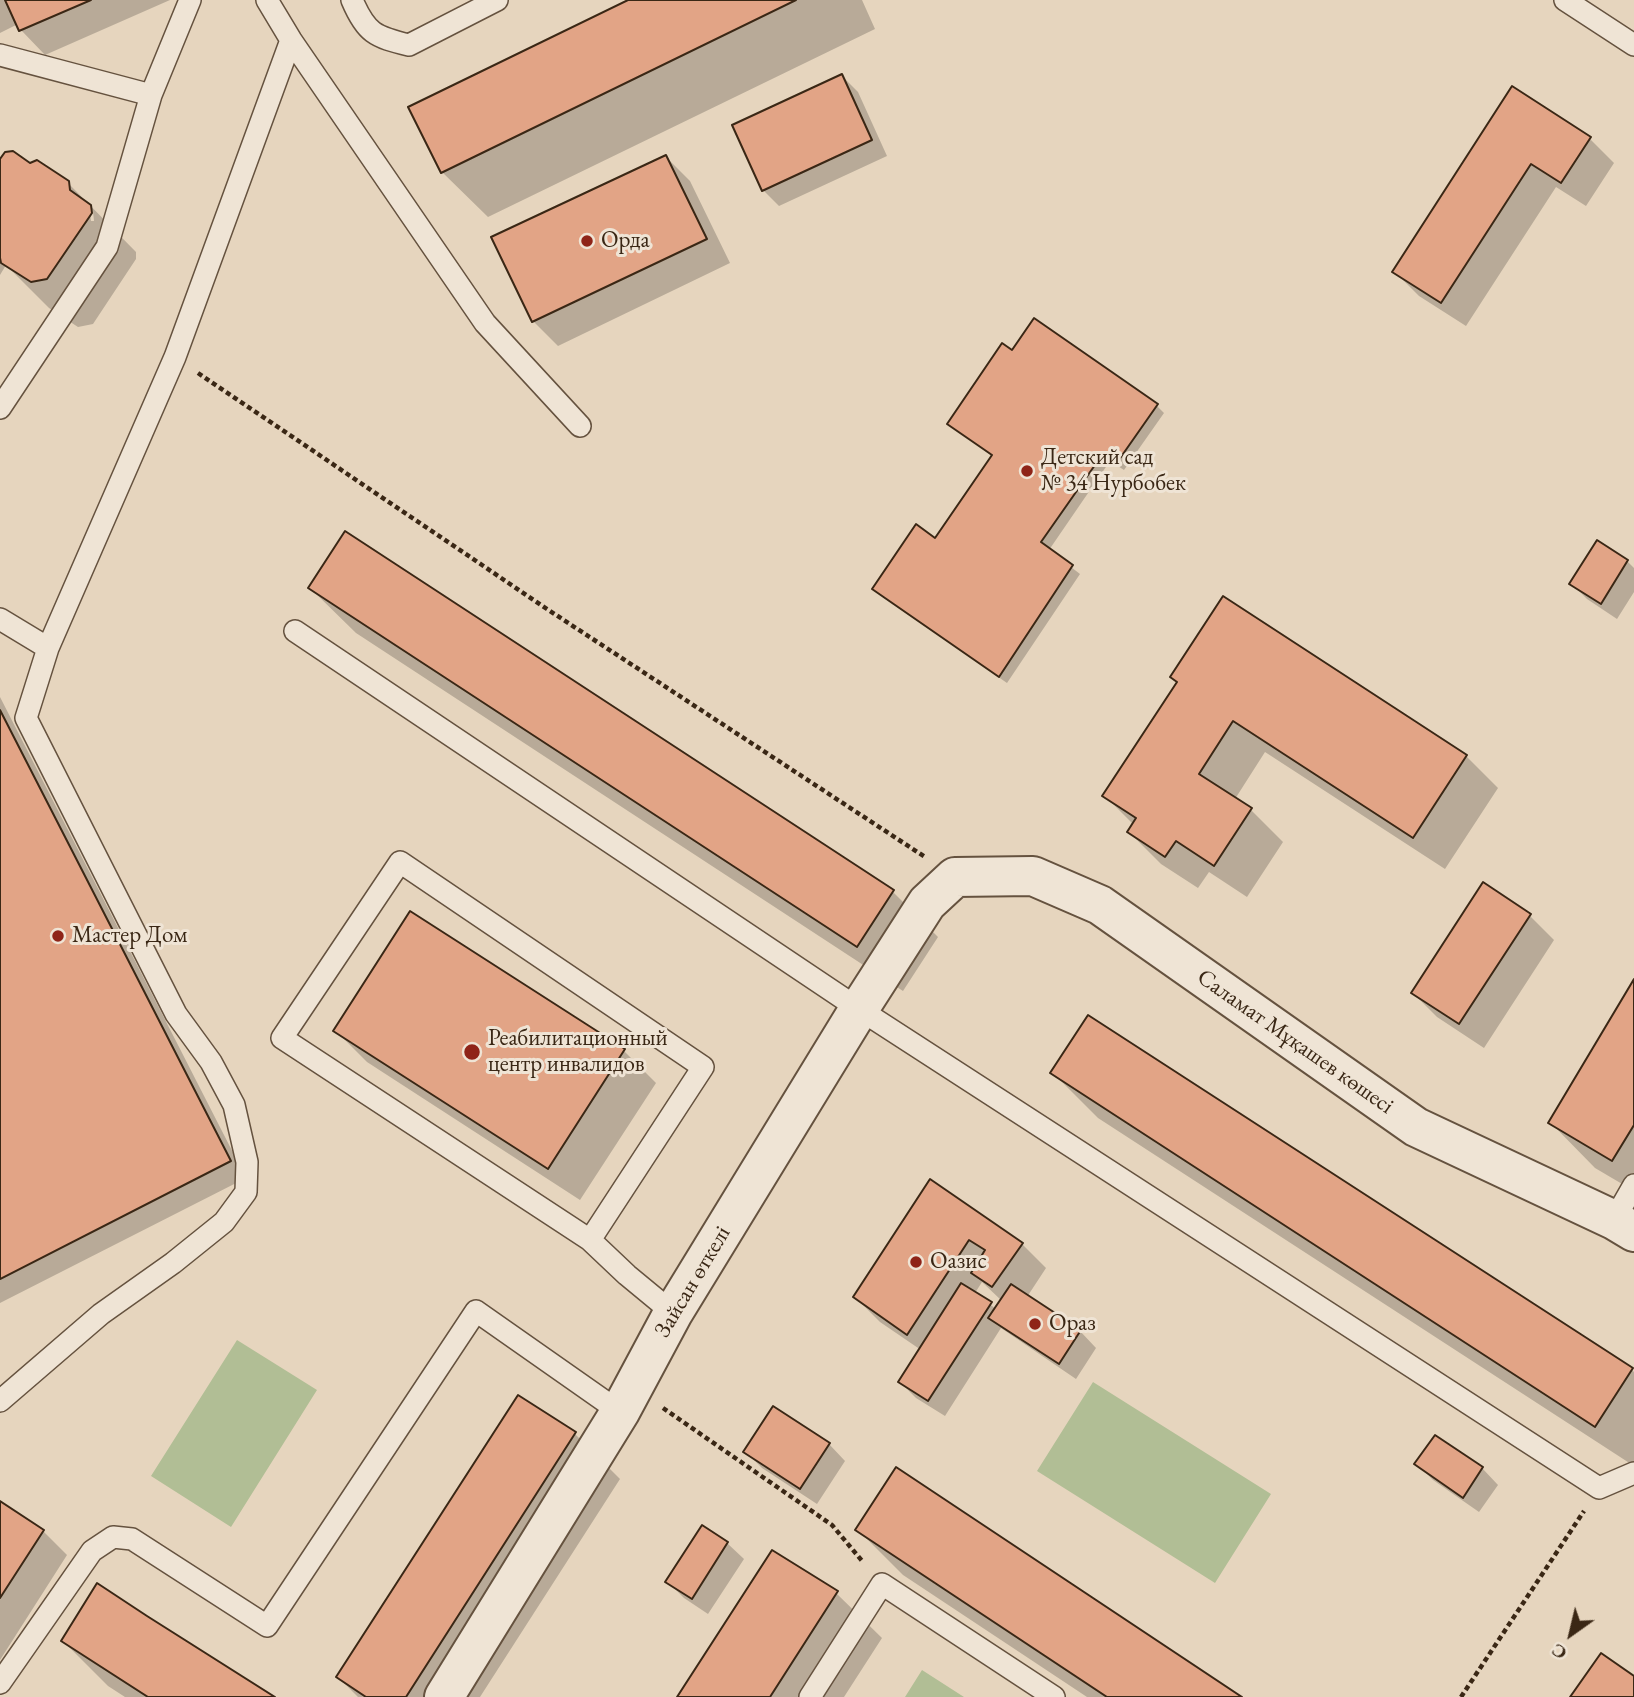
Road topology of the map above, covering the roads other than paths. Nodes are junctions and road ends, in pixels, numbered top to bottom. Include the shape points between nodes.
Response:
1 (190, 0) edge
2 (267, 0) edge
3 (352, 0) edge
4 (497, 0) edge
5 (1565, 0) edge
6 (291, 40) junction
7 (1634, 45) edge
8 (0, 55) edge
9 (151, 95) junction
10 (0, 408) edge
11 (580, 426) dead end
12 (0, 620) edge
13 (295, 631) dead end
14 (48, 648) junction
15 (955, 877) joint
16 (859, 1009) junction
17 (1634, 1185) edge
18 (1624, 1226) edge
19 (590, 1240) junction
20 (673, 1313) junction
21 (626, 1399) junction
22 (0, 1401) edge
23 (1634, 1473) edge
24 (0, 1683) edge
25 (444, 1697) edge
26 (810, 1697) edge
27 (1054, 1697) edge

1 - 9 lane
2 - 6 lane
3 - 4 lane via 360,19 380,38 409,45
5 - 7 lane
6 - 11 lane via 485,323
6 - 14 lane via 175,357
8 - 9 lane
9 - 10 lane via 107,247
12 - 14 lane
13 - 16 lane
14 - 22 lane via 26,718 176,1014 211,1062 233,1105 247,1163 246,1192 224,1222 101,1314
15 - 16 street, Зайсан өткелі via 927,903
15 - 18 street, Саламат Мұқашев көшесі via 1033,876 1100,905 1416,1127
16 - 20 street, Зайсан өткелі
16 - 23 lane via 1599,1488
17 - 18 lane
19 - 19 lane via 282,1038 400,862 703,1067
19 - 20 lane
20 - 21 street, Зайсан өткелі
21 - 24 lane via 476,1311 267,1626 132,1539 113,1537 92,1551
21 - 25 street, Зайсан өткелі
26 - 27 lane via 882,1584

